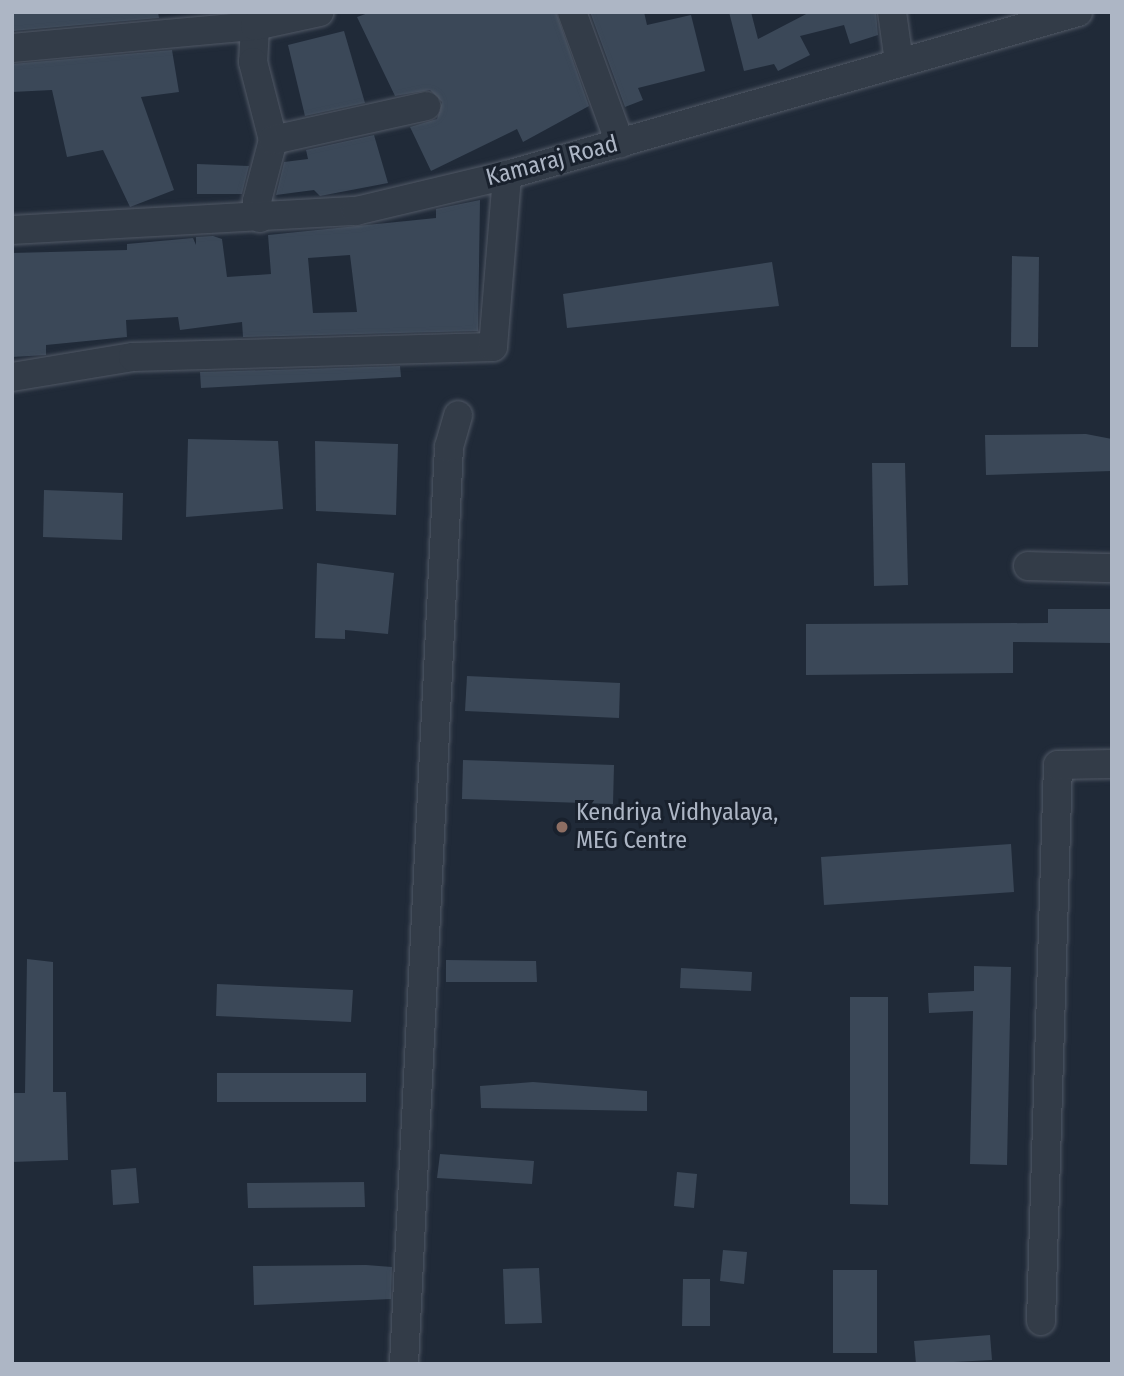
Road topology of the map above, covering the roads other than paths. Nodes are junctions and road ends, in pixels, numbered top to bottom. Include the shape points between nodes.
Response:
1 (320, 12) edge
2 (572, 12) edge
3 (892, 12) edge
4 (1078, 12) edge
5 (255, 26) junction
6 (12, 48) edge
7 (899, 62) junction
8 (426, 106) dead end
9 (273, 140) junction
10 (620, 143) junction
11 (508, 175) junction
12 (260, 218) junction
13 (12, 230) edge
14 (12, 377) edge
15 (458, 415) dead end
16 (1028, 566) dead end
17 (1112, 568) edge
18 (1112, 764) edge
19 (1041, 1321) dead end
20 (404, 1364) edge

1 - 5 street
2 - 10 street
3 - 7 street
4 - 7 street, Kamaraj Road
5 - 6 street
5 - 9 street via 253,62
7 - 10 street, Kamaraj Road
8 - 9 street
9 - 12 street via 257,201
10 - 11 street, Kamaraj Road
11 - 12 street, Kamaraj Road via 356,211
11 - 14 street via 494,347 133,357
12 - 13 street, Kamaraj Road
15 - 20 street via 449,447
16 - 17 street
18 - 19 street via 1058,765

